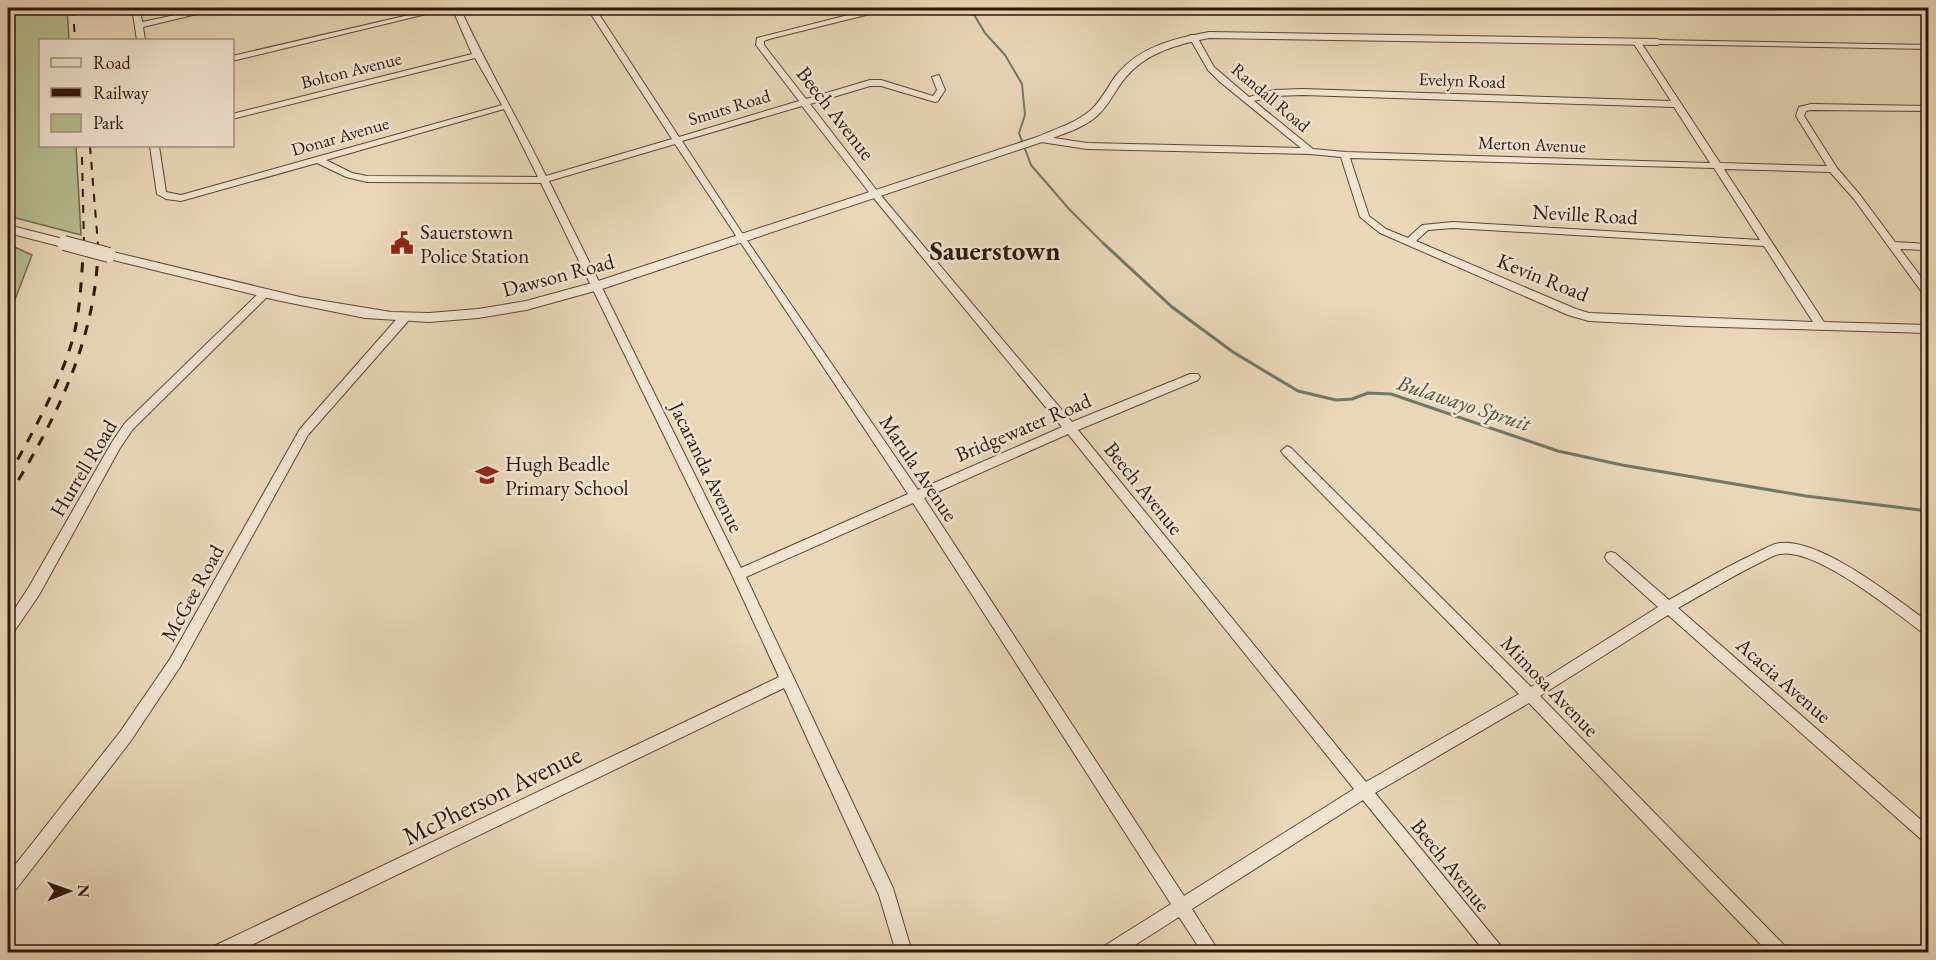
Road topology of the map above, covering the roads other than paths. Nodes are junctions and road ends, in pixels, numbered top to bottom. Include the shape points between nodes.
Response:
1 (136, 8) edge
2 (218, 8) edge
3 (447, 8) edge
4 (456, 8) edge
5 (591, 8) edge
6 (883, 8) edge
7 (139, 25) junction
8 (1193, 37) junction
9 (141, 39) edge
10 (1636, 41) junction
11 (1658, 42) joint
12 (1929, 47) edge
13 (477, 55) junction
14 (234, 59) edge
15 (936, 77) dead end
16 (1248, 100) junction
17 (802, 102) junction
18 (1676, 104) junction
19 (507, 106) junction
20 (1929, 108) edge
21 (234, 116) edge
22 (1040, 139) junction
23 (677, 140) junction
24 (154, 147) edge
25 (1310, 151) junction
26 (1345, 155) junction
27 (317, 159) junction
28 (1718, 166) junction
29 (1833, 169) junction
30 (542, 180) junction
31 (875, 194) junction
32 (8, 229) edge
33 (741, 238) junction
34 (1410, 242) junction
35 (1765, 243) junction
36 (1894, 245) junction
37 (1929, 247) edge
38 (597, 286) junction
39 (1929, 292) edge
40 (265, 293) junction
41 (405, 317) junction
42 (1821, 326) junction
43 (1929, 329) edge
44 (1194, 377) dead end
45 (1070, 428) junction
46 (1287, 451) dead end
47 (915, 495) junction
48 (1611, 557) dead end
49 (738, 575) junction
50 (1669, 607) junction
51 (8, 629) edge
52 (1929, 629) edge
53 (786, 680) junction
54 (1530, 695) junction
55 (1366, 790) junction
56 (1929, 836) edge
57 (8, 886) edge
58 (1182, 909) junction
59 (220, 952) edge
60 (904, 952) edge
61 (1110, 952) edge
62 (1211, 952) edge
63 (1495, 952) edge
64 (1779, 952) edge

1 - 7 street
2 - 7 street
3 - 14 street
4 - 13 street, Jacaranda Avenue
5 - 23 street, Marula Avenue
6 - 17 street, Beech Avenue via 760,40 762,49
7 - 9 street
8 - 10 street via 1228,34
8 - 16 street, Randall Road via 1211,68
8 - 22 street via 1139,59 1095,112
10 - 11 street
10 - 18 street
11 - 12 street
13 - 19 street, Jacaranda Avenue
13 - 21 street, Bolton Avenue
15 - 17 street, Smuts Road via 941,90 934,100 875,82
16 - 18 street, Evelyn Road via 1274,93 1303,92
16 - 25 street, Randall Road
17 - 23 street, Smuts Road
17 - 31 street, Beech Avenue
18 - 28 street
19 - 27 street, Donar Avenue
19 - 30 street, Jacaranda Avenue
20 - 29 street via 1802,109 1801,120
22 - 25 street via 1087,146
22 - 31 street, Dawson Road
23 - 30 street, Smuts Road
23 - 33 street, Marula Avenue
24 - 27 street, Donar Avenue via 162,194 181,198
25 - 26 street, Randall Road
26 - 28 street, Merton Avenue
26 - 34 street, Kevin Road via 1365,217 1383,231
27 - 30 street, Smuts Road via 367,179
28 - 29 street, Merton Avenue
28 - 35 street
29 - 36 street
30 - 38 street, Jacaranda Avenue
31 - 33 street, Dawson Road
31 - 45 street, Beech Avenue
32 - 40 street, Dawson Road, bridge
33 - 38 street, Dawson Road
33 - 47 street, Marula Avenue
34 - 35 street, Neville Road via 1425,227 1453,225
34 - 42 street, Kevin Road via 1559,308 1590,317
35 - 42 street
36 - 37 street
36 - 39 street
38 - 41 street, Dawson Road via 544,303 500,311
38 - 49 street, Jacaranda Avenue
40 - 41 street, Dawson Road via 355,312
40 - 51 street, Hurrell Road via 129,426
41 - 57 street, McGee Road via 304,432 175,663 125,737
42 - 43 street, Kevin Road
44 - 45 street, Bridgewater Road
45 - 47 street, Bridgewater Road
45 - 55 street, Beech Avenue
46 - 54 street, Mimosa Avenue
47 - 49 street, Bridgewater Road
47 - 58 street, Marula Avenue
48 - 50 street, Acacia Avenue
49 - 53 street, Jacaranda Avenue
50 - 52 street via 1737,568 1778,549 1789,548 1811,554 1856,577
50 - 54 street
50 - 56 street, Acacia Avenue
53 - 59 street, McPherson Avenue
53 - 60 street, Jacaranda Avenue via 887,894
54 - 55 street
54 - 64 street, Mimosa Avenue
55 - 58 street
55 - 63 street, Beech Avenue
58 - 61 street
58 - 62 street, Marula Avenue

